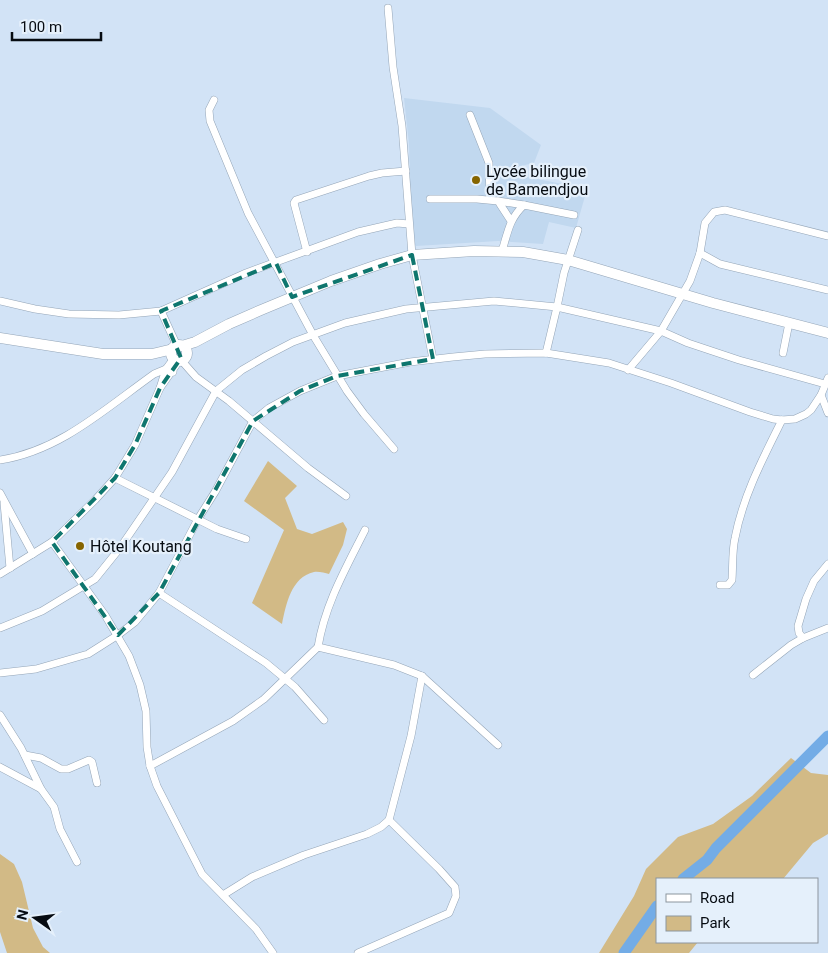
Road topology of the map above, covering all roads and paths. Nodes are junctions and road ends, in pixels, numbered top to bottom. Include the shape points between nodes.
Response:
1 (388, 8) dead end
2 (214, 100) dead end
3 (470, 115) dead end
4 (406, 171) junction
5 (430, 199) dead end
6 (494, 200) junction
7 (524, 205) junction
8 (574, 216) dead end
9 (511, 221) junction
10 (409, 224) junction
11 (578, 230) dead end
12 (828, 236) edge
13 (502, 251) junction
14 (307, 252) junction
15 (700, 253) junction
16 (412, 255) junction
17 (568, 260) junction
18 (276, 263) junction
19 (828, 290) edge
20 (682, 294) junction
21 (292, 297) junction
22 (0, 301) edge
23 (424, 307) junction
24 (557, 307) junction
25 (161, 311) junction
26 (790, 323) junction
27 (661, 331) junction
28 (828, 332) edge
29 (313, 335) junction
30 (0, 338) edge
31 (546, 353) junction
32 (783, 353) dead end
33 (178, 354) junction
34 (434, 359) junction
35 (628, 370) junction
36 (169, 371) junction
37 (337, 376) junction
38 (827, 381) edge
39 (216, 391) junction
40 (821, 395) junction
41 (828, 413) edge
42 (782, 420) junction
43 (253, 421) junction
44 (394, 449) dead end
45 (0, 460) edge
46 (115, 478) junction
47 (346, 496) dead end
48 (2, 497) edge
49 (154, 498) junction
50 (198, 519) junction
51 (365, 530) dead end
52 (246, 539) dead end
53 (52, 542) junction
54 (33, 554) junction
55 (828, 564) edge
56 (10, 568) junction
57 (0, 574) edge
58 (720, 585) dead end
59 (83, 586) junction
60 (159, 593) junction
61 (0, 628) edge
62 (828, 628) edge
63 (118, 636) junction
64 (803, 638) junction
65 (318, 647) junction
66 (36, 669) junction
67 (0, 673) edge
68 (753, 674) dead end
69 (422, 676) junction
70 (34, 677) dead end
71 (285, 679) junction
72 (0, 715) edge
73 (324, 720) dead end
74 (498, 745) dead end
75 (25, 755) junction
76 (150, 766) junction
77 (0, 768) edge
78 (97, 783) dead end
79 (41, 790) junction
80 (389, 820) junction
81 (77, 862) dead end
82 (223, 895) junction
83 (273, 953) edge
84 (358, 953) edge

1 - 4 street
2 - 18 street via 209,110 210,121 248,213
3 - 6 street via 490,163
4 - 10 street
4 - 14 street via 369,176 296,200
5 - 6 street
6 - 7 street
6 - 9 street
7 - 8 street
7 - 9 street
9 - 13 street
10 - 14 street via 380,226
10 - 16 street
11 - 17 street
12 - 15 street via 719,210 705,223
13 - 16 main road
13 - 17 main road
14 - 18 street
15 - 19 street via 720,264
15 - 20 street
16 - 21 main road
16 - 23 street
17 - 20 main road
17 - 24 street
18 - 21 street
18 - 25 street
20 - 26 main road
20 - 27 street
21 - 29 street
21 - 33 main road via 229,324
22 - 25 street via 69,314 119,315
23 - 24 street via 494,301
23 - 29 street via 352,322
23 - 34 street
24 - 27 street
24 - 31 street
25 - 33 street
26 - 28 main road
26 - 32 street
27 - 35 street
27 - 38 street via 717,353
29 - 37 street
29 - 39 street via 266,356
30 - 33 main road via 103,354
31 - 34 street
31 - 35 street via 596,360
33 - 36 street
33 - 39 street via 196,377
34 - 37 street
35 - 42 street
36 - 45 street via 154,374 59,440 31,453
36 - 46 street via 135,446
37 - 43 street via 300,391
37 - 44 street
38 - 40 street
39 - 43 street
39 - 49 street via 172,472
40 - 41 street
40 - 42 street via 806,414
42 - 58 street via 743,506 734,540 732,580
43 - 47 street
43 - 50 street
46 - 49 street
46 - 53 street
48 - 54 street
48 - 56 street
49 - 50 street
49 - 59 street via 104,568
50 - 52 street
50 - 60 street
51 - 65 street via 340,578
53 - 54 street
53 - 59 street
54 - 56 street
55 - 64 street via 814,581 806,599 798,626
56 - 57 street
59 - 61 street via 42,610
59 - 63 street
60 - 63 street via 135,622
60 - 71 street
62 - 64 street
63 - 66 street via 88,654
63 - 76 street via 129,656 144,701
64 - 68 street
65 - 69 street via 394,665
65 - 71 street
66 - 67 street
66 - 70 street
69 - 74 street
69 - 80 street
71 - 73 street
71 - 76 street via 233,721
72 - 75 street
75 - 78 street via 41,758 62,769 89,760
75 - 79 street
76 - 82 street via 202,874
77 - 79 street
79 - 81 street via 54,806 60,829
80 - 82 street via 367,834 252,876
80 - 84 street via 455,887 456,896 449,912
82 - 83 street via 256,929

